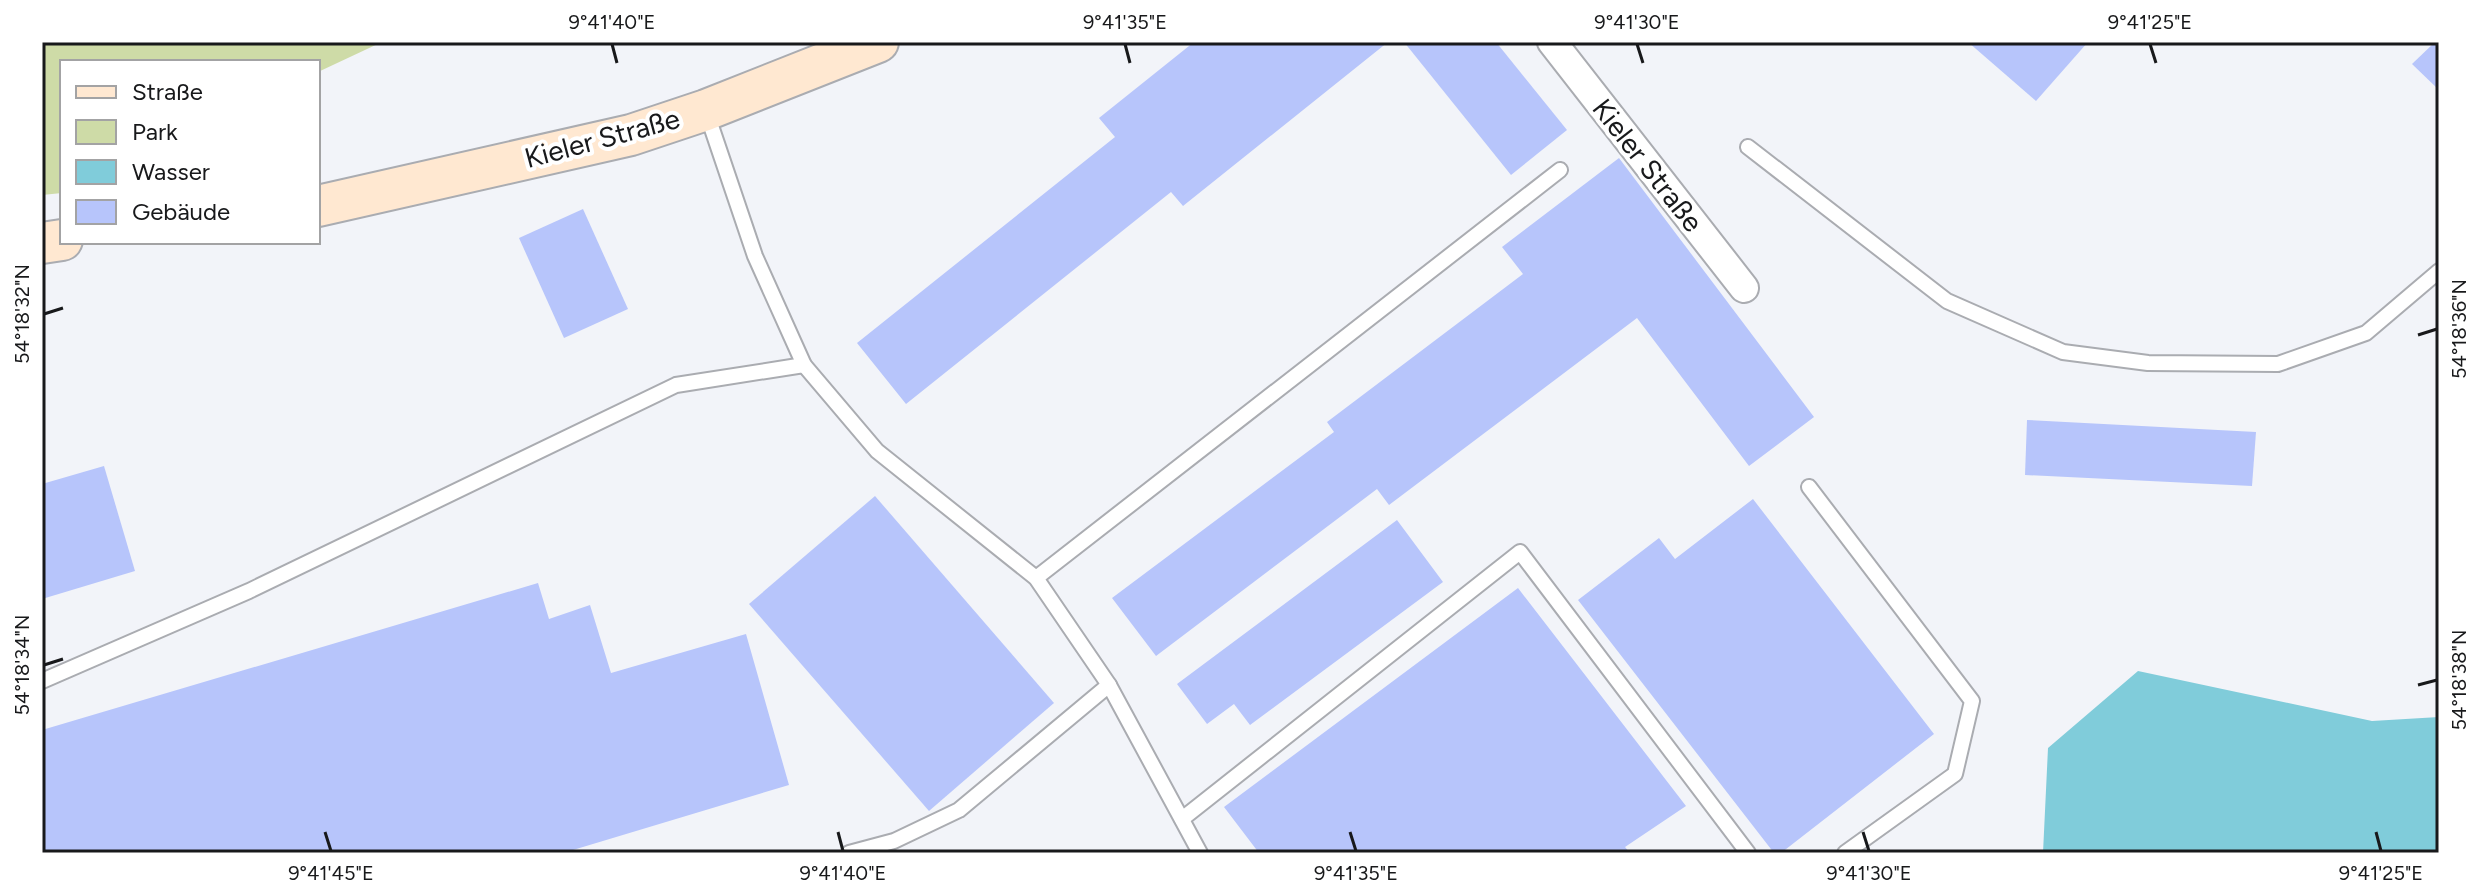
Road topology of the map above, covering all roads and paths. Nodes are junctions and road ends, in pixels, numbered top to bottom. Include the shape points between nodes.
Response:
1 (878, 42) edge
2 (1552, 42) edge
3 (706, 110) junction
4 (1748, 147) dead end
5 (1560, 170) dead end
6 (320, 206) edge
7 (2439, 271) edge
8 (1744, 288) dead end
9 (804, 365) junction
10 (1809, 487) dead end
11 (1036, 578) junction
12 (42, 681) edge
13 (1109, 685) junction
14 (1182, 819) junction
15 (849, 853) edge
16 (1200, 853) edge
17 (1748, 853) edge
18 (1845, 853) edge

1 - 3 main road, Kieler Straße
2 - 8 street, Kieler Straße
3 - 6 main road, Kieler Straße via 631,135
3 - 9 lane via 755,256
4 - 7 lane via 1947,301 2063,352 2148,363 2278,364 2366,333
5 - 11 lane
9 - 11 lane via 877,451
9 - 12 lane via 676,385 249,591
10 - 18 lane via 1972,701 1955,774
11 - 13 lane
13 - 14 lane
13 - 15 lane via 959,810 894,841
14 - 16 lane
14 - 17 lane via 1520,552

